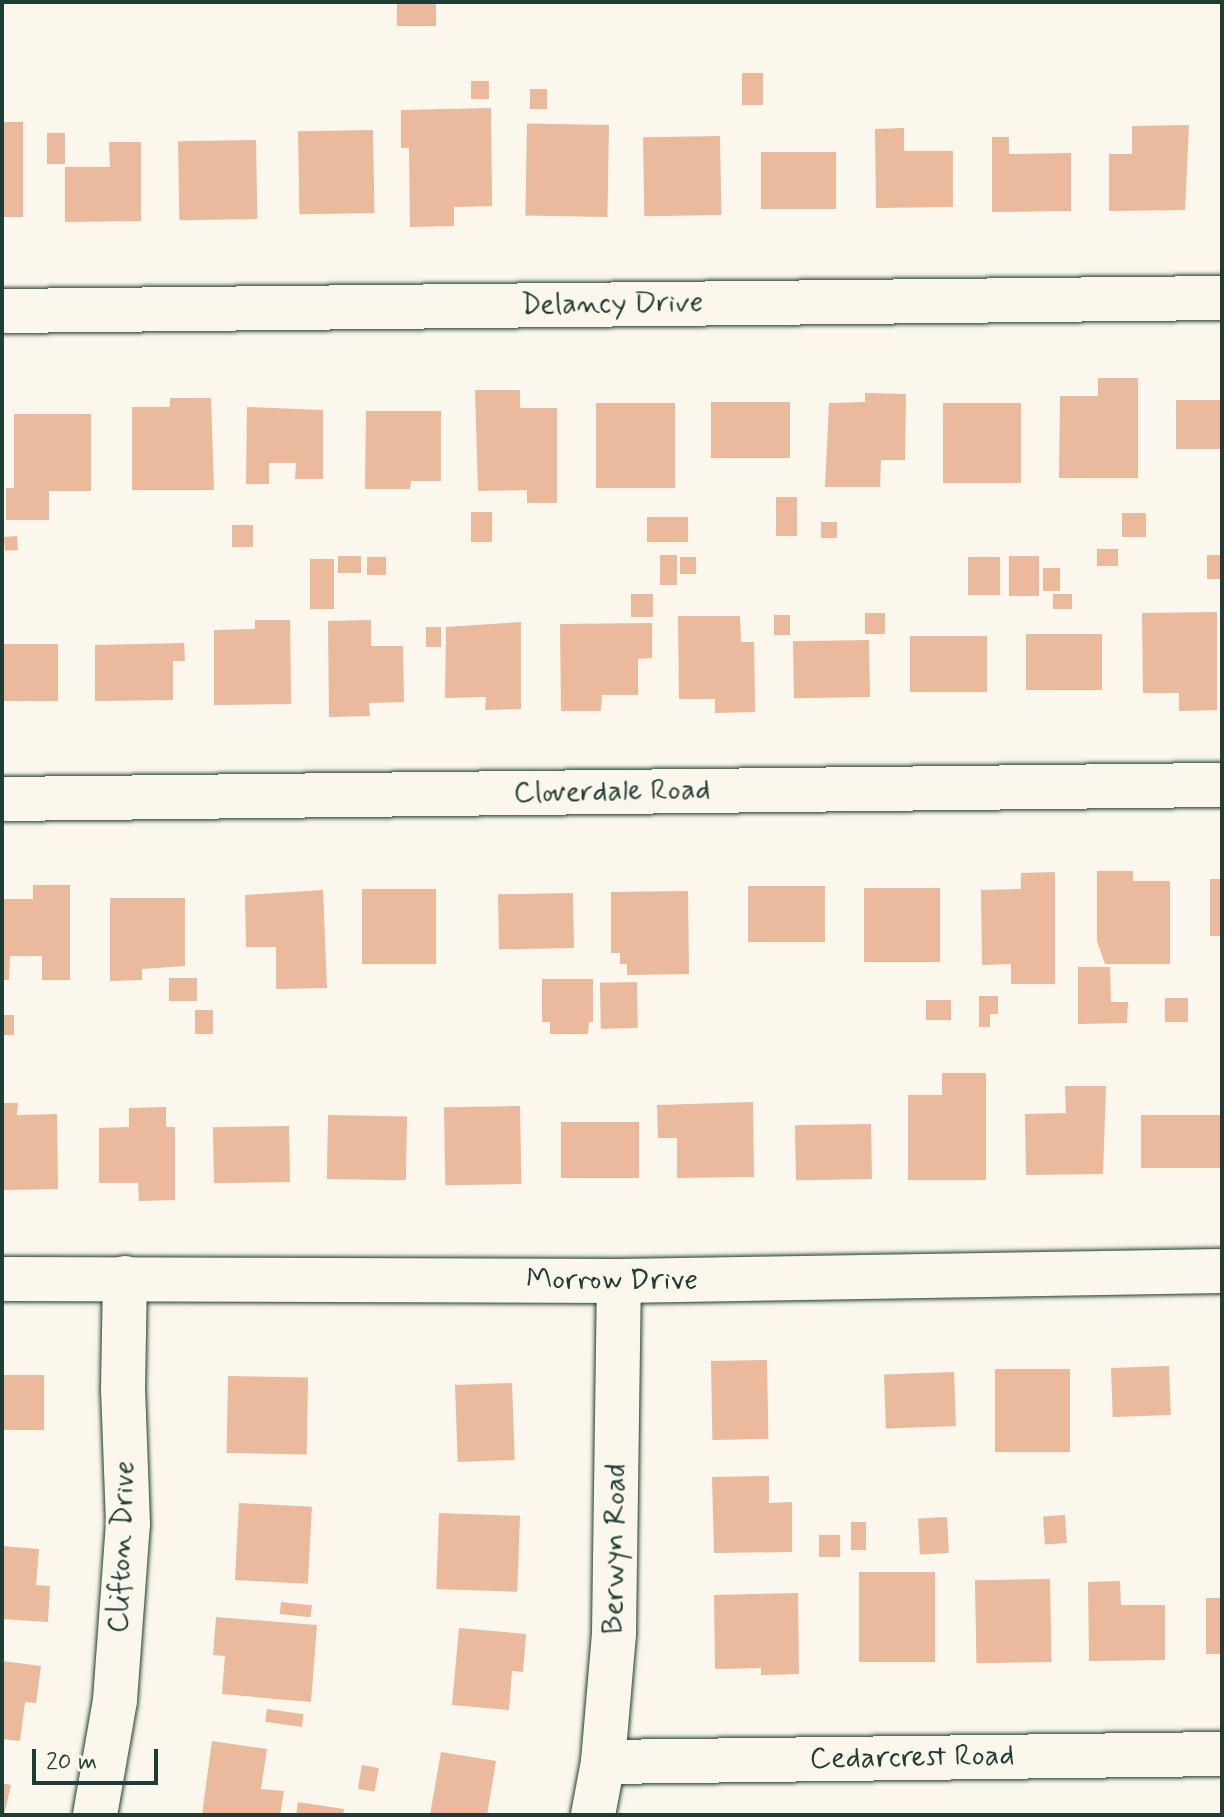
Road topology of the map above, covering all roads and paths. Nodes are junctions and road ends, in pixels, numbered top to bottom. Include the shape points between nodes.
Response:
1 (1222, 298) edge
2 (2, 311) edge
3 (1222, 785) edge
4 (2, 799) edge
5 (1222, 1271) edge
6 (125, 1278) junction
7 (2, 1279) edge
8 (619, 1281) junction
9 (1222, 1754) edge
10 (603, 1762) junction
11 (95, 1815) edge
12 (593, 1815) edge

1 - 2 street, Delancy Drive
3 - 4 street, Cloverdale Road
5 - 8 street, Morrow Drive
6 - 7 street, Morrow Drive
6 - 8 street, Morrow Drive
6 - 11 street, Clifton Drive via 128,1524 115,1700
8 - 10 street, Berwyn Road via 614,1633
9 - 10 street, Cedarcrest Road
10 - 12 street, Berwyn Road

